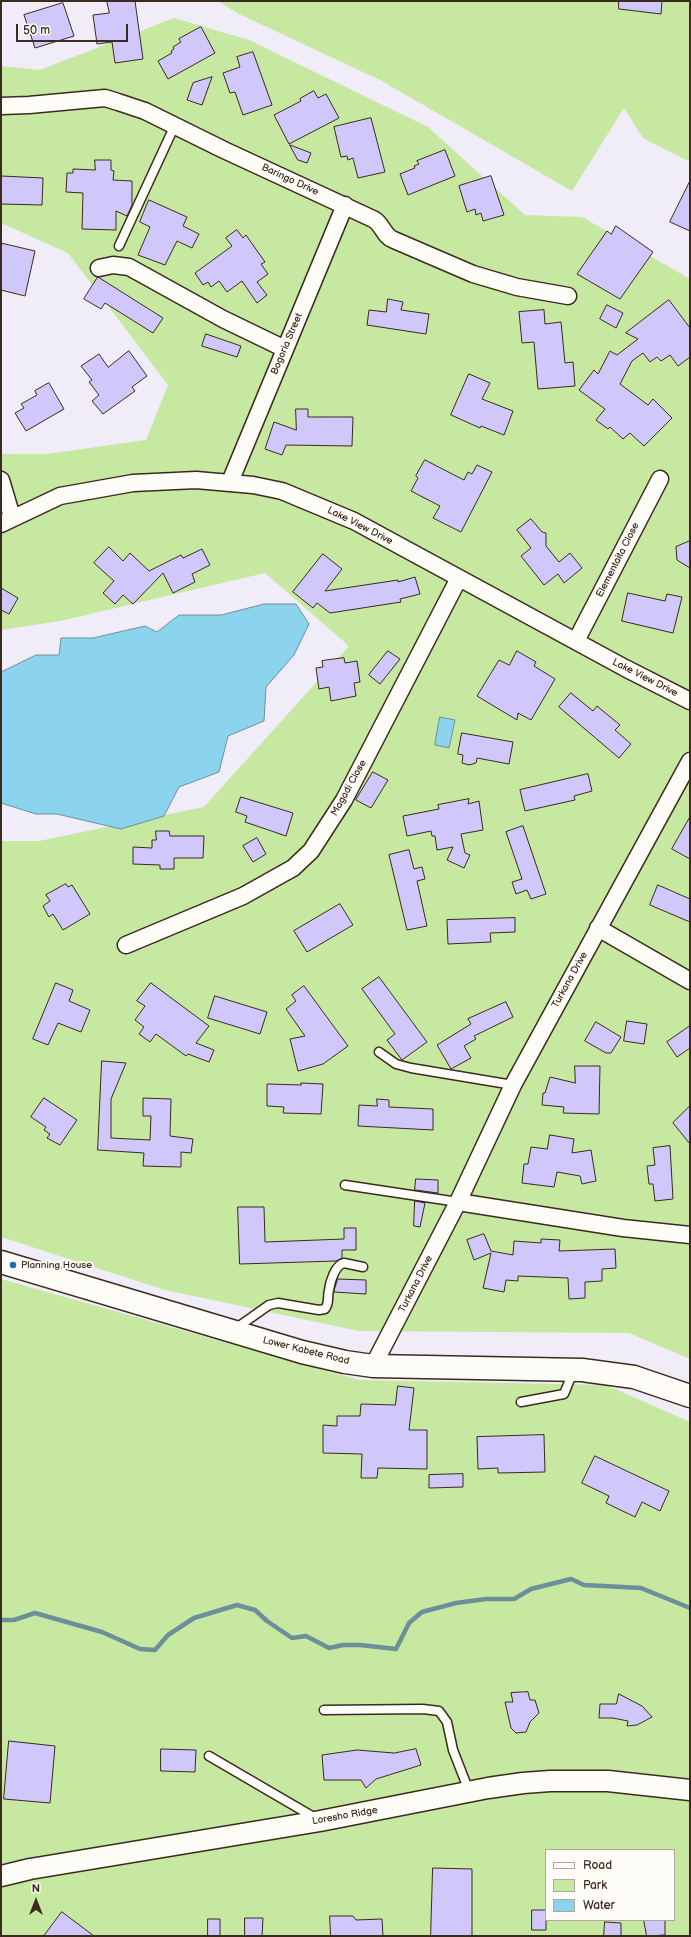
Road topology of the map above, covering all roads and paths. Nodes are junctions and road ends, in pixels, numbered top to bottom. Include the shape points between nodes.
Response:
1 (1, 106) edge
2 (175, 125) junction
3 (345, 206) junction
4 (119, 246) dead end
5 (99, 268) dead end
6 (568, 296) dead end
7 (285, 349) junction
8 (660, 478) dead end
9 (1, 480) edge
10 (230, 482) junction
11 (7, 520) edge
12 (459, 578) junction
13 (576, 641) junction
14 (690, 701) edge
15 (690, 761) edge
16 (598, 928) junction
17 (126, 945) dead end
18 (690, 981) edge
19 (379, 1052) dead end
20 (513, 1085) junction
21 (345, 1186) dead end
22 (458, 1202) junction
23 (690, 1235) edge
24 (1, 1262) edge
25 (363, 1266) dead end
26 (232, 1332) junction
27 (373, 1366) junction
28 (574, 1369) junction
29 (690, 1396) edge
30 (521, 1402) dead end
31 (324, 1710) dead end
32 (209, 1756) dead end
33 (690, 1790) edge
34 (470, 1792) junction
35 (320, 1820) junction
36 (1, 1876) edge

1 - 2 street, Baringo Drive via 105,98 145,111
2 - 3 street, Baringo Drive
2 - 4 lane
3 - 6 street, Baringo Drive via 377,221 388,238 473,274 532,290
3 - 7 street, Bogoria Street
5 - 7 street via 113,265 130,266 223,319
7 - 10 street, Bogoria Street
8 - 13 street, Elementaita Close
9 - 11 street
10 - 11 street, Lake View Drive via 196,480 133,483 89,490 60,496
10 - 12 street, Lake View Drive via 282,491 314,503 354,520
12 - 13 street, Lake View Drive
12 - 17 street, Magadi Close via 344,800 311,851 293,868 243,896
13 - 14 street, Lake View Drive
15 - 16 street, Turkana Drive
16 - 18 street
16 - 20 street, Turkana Drive
19 - 20 lane via 396,1064 411,1068
20 - 22 street, Turkana Drive
21 - 22 lane
22 - 23 street via 623,1228
22 - 27 street, Turkana Drive
24 - 26 main road, Lower Kabete Road
25 - 26 lane via 340,1264 329,1290 328,1304 325,1308 318,1310 278,1303 269,1305
26 - 27 main road, Lower Kabete Road via 302,1352
27 - 28 main road, Lower Kabete Road
28 - 29 main road, Lower Kabete Road via 634,1377
28 - 30 lane via 564,1394
31 - 34 lane via 439,1711 447,1722 453,1750
32 - 35 lane
33 - 34 street, Loresho Ridge via 608,1781 550,1781
34 - 35 street, Loresho Ridge
35 - 36 street, Loresho Ridge

